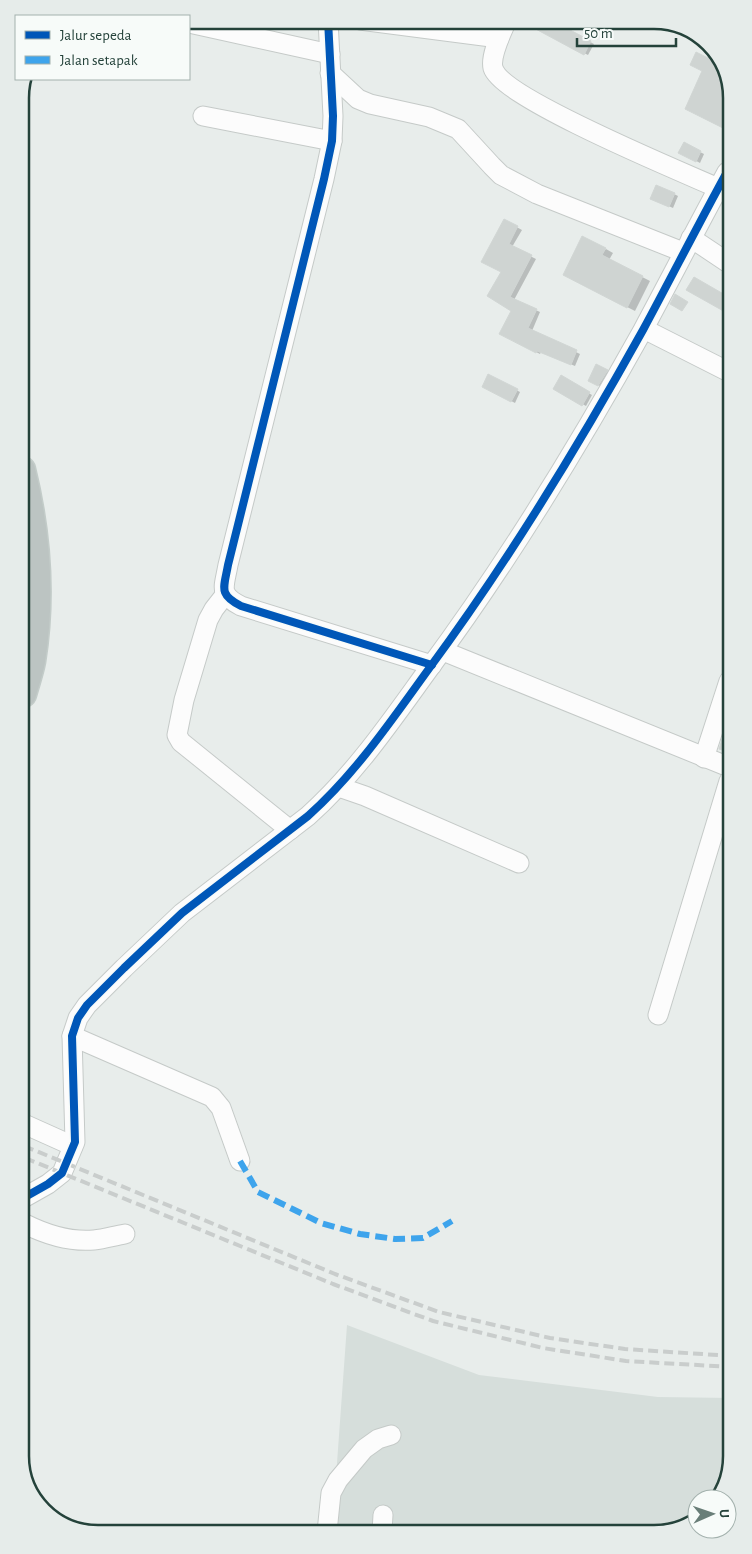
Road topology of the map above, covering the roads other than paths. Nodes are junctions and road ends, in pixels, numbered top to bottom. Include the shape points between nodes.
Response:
1 (216, 29) edge
2 (329, 29) edge
3 (429, 29) edge
4 (502, 29) edge
5 (498, 38) junction
6 (330, 54) junction
7 (330, 73) junction
8 (203, 116) dead end
9 (332, 141) junction
10 (722, 180) edge
11 (687, 245) junction
12 (723, 260) edge
13 (644, 329) junction
14 (723, 369) edge
15 (29, 505) edge
16 (225, 595) junction
17 (438, 658) junction
18 (29, 672) edge
19 (723, 699) edge
20 (704, 758) junction
21 (723, 765) edge
22 (339, 787) junction
23 (723, 801) edge
24 (290, 830) junction
25 (519, 863) dead end
26 (658, 1015) dead end
27 (72, 1036) junction
28 (29, 1126) edge
29 (73, 1146) junction
30 (240, 1161) dead end
31 (29, 1195) edge
32 (29, 1226) edge
33 (125, 1234) dead end
34 (391, 1435) dead end
35 (329, 1525) edge

1 - 6 street
2 - 6 street
3 - 5 street
4 - 5 street
5 - 10 street via 493,68 504,82 541,106 619,144
6 - 7 street
7 - 9 street
7 - 11 street via 358,99 429,117 458,129 501,174 537,194
8 - 9 street
9 - 16 street via 230,556
10 - 11 street
11 - 12 street
11 - 13 street
13 - 14 street
13 - 17 street via 524,532
15 - 18 highway via 36,586
16 - 17 street via 241,606
16 - 24 street via 208,620 177,735 181,742
17 - 20 street
17 - 22 street
19 - 20 street
20 - 21 street
22 - 24 street
22 - 25 street
23 - 26 street
24 - 27 street via 182,913 154,939 87,1006 78,1018
27 - 29 street
27 - 30 street via 212,1097 221,1108
28 - 29 street
29 - 31 street via 62,1173
32 - 33 street via 72,1239 93,1240
34 - 35 street via 364,1449 338,1480 331,1493

